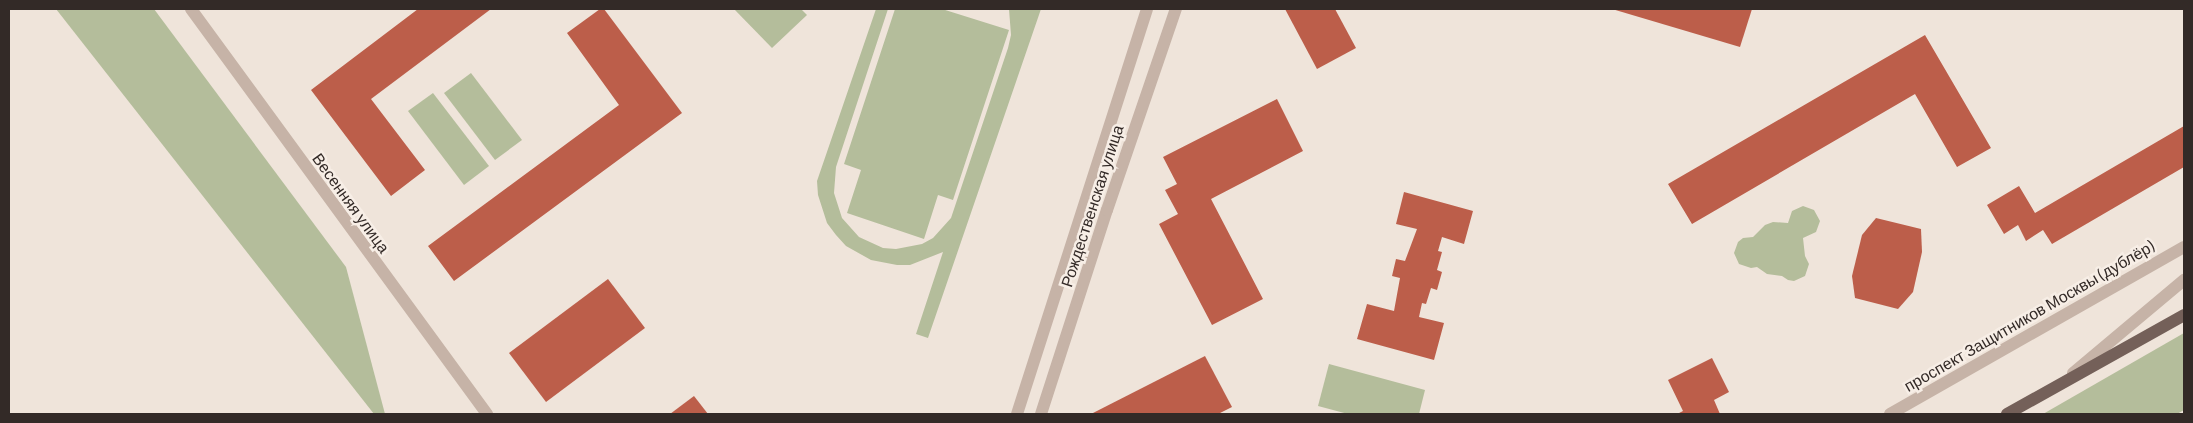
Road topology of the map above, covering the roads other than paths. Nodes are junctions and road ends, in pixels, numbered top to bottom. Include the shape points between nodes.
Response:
1 (191, 9) edge
2 (1147, 9) edge
3 (1176, 9) edge
4 (2184, 247) edge
5 (2184, 280) edge
6 (2184, 314) edge
7 (2059, 385) junction
8 (487, 414) edge
9 (1017, 414) edge
10 (1041, 414) edge
11 (1890, 414) edge
12 (2007, 414) edge

1 - 8 street, Весенняя улица
2 - 9 street, Рождественская улица
3 - 10 street, Рождественская улица
4 - 11 street, проспект Защитников Москвы (дублёр)
5 - 7 street
6 - 7 main road
7 - 12 main road

